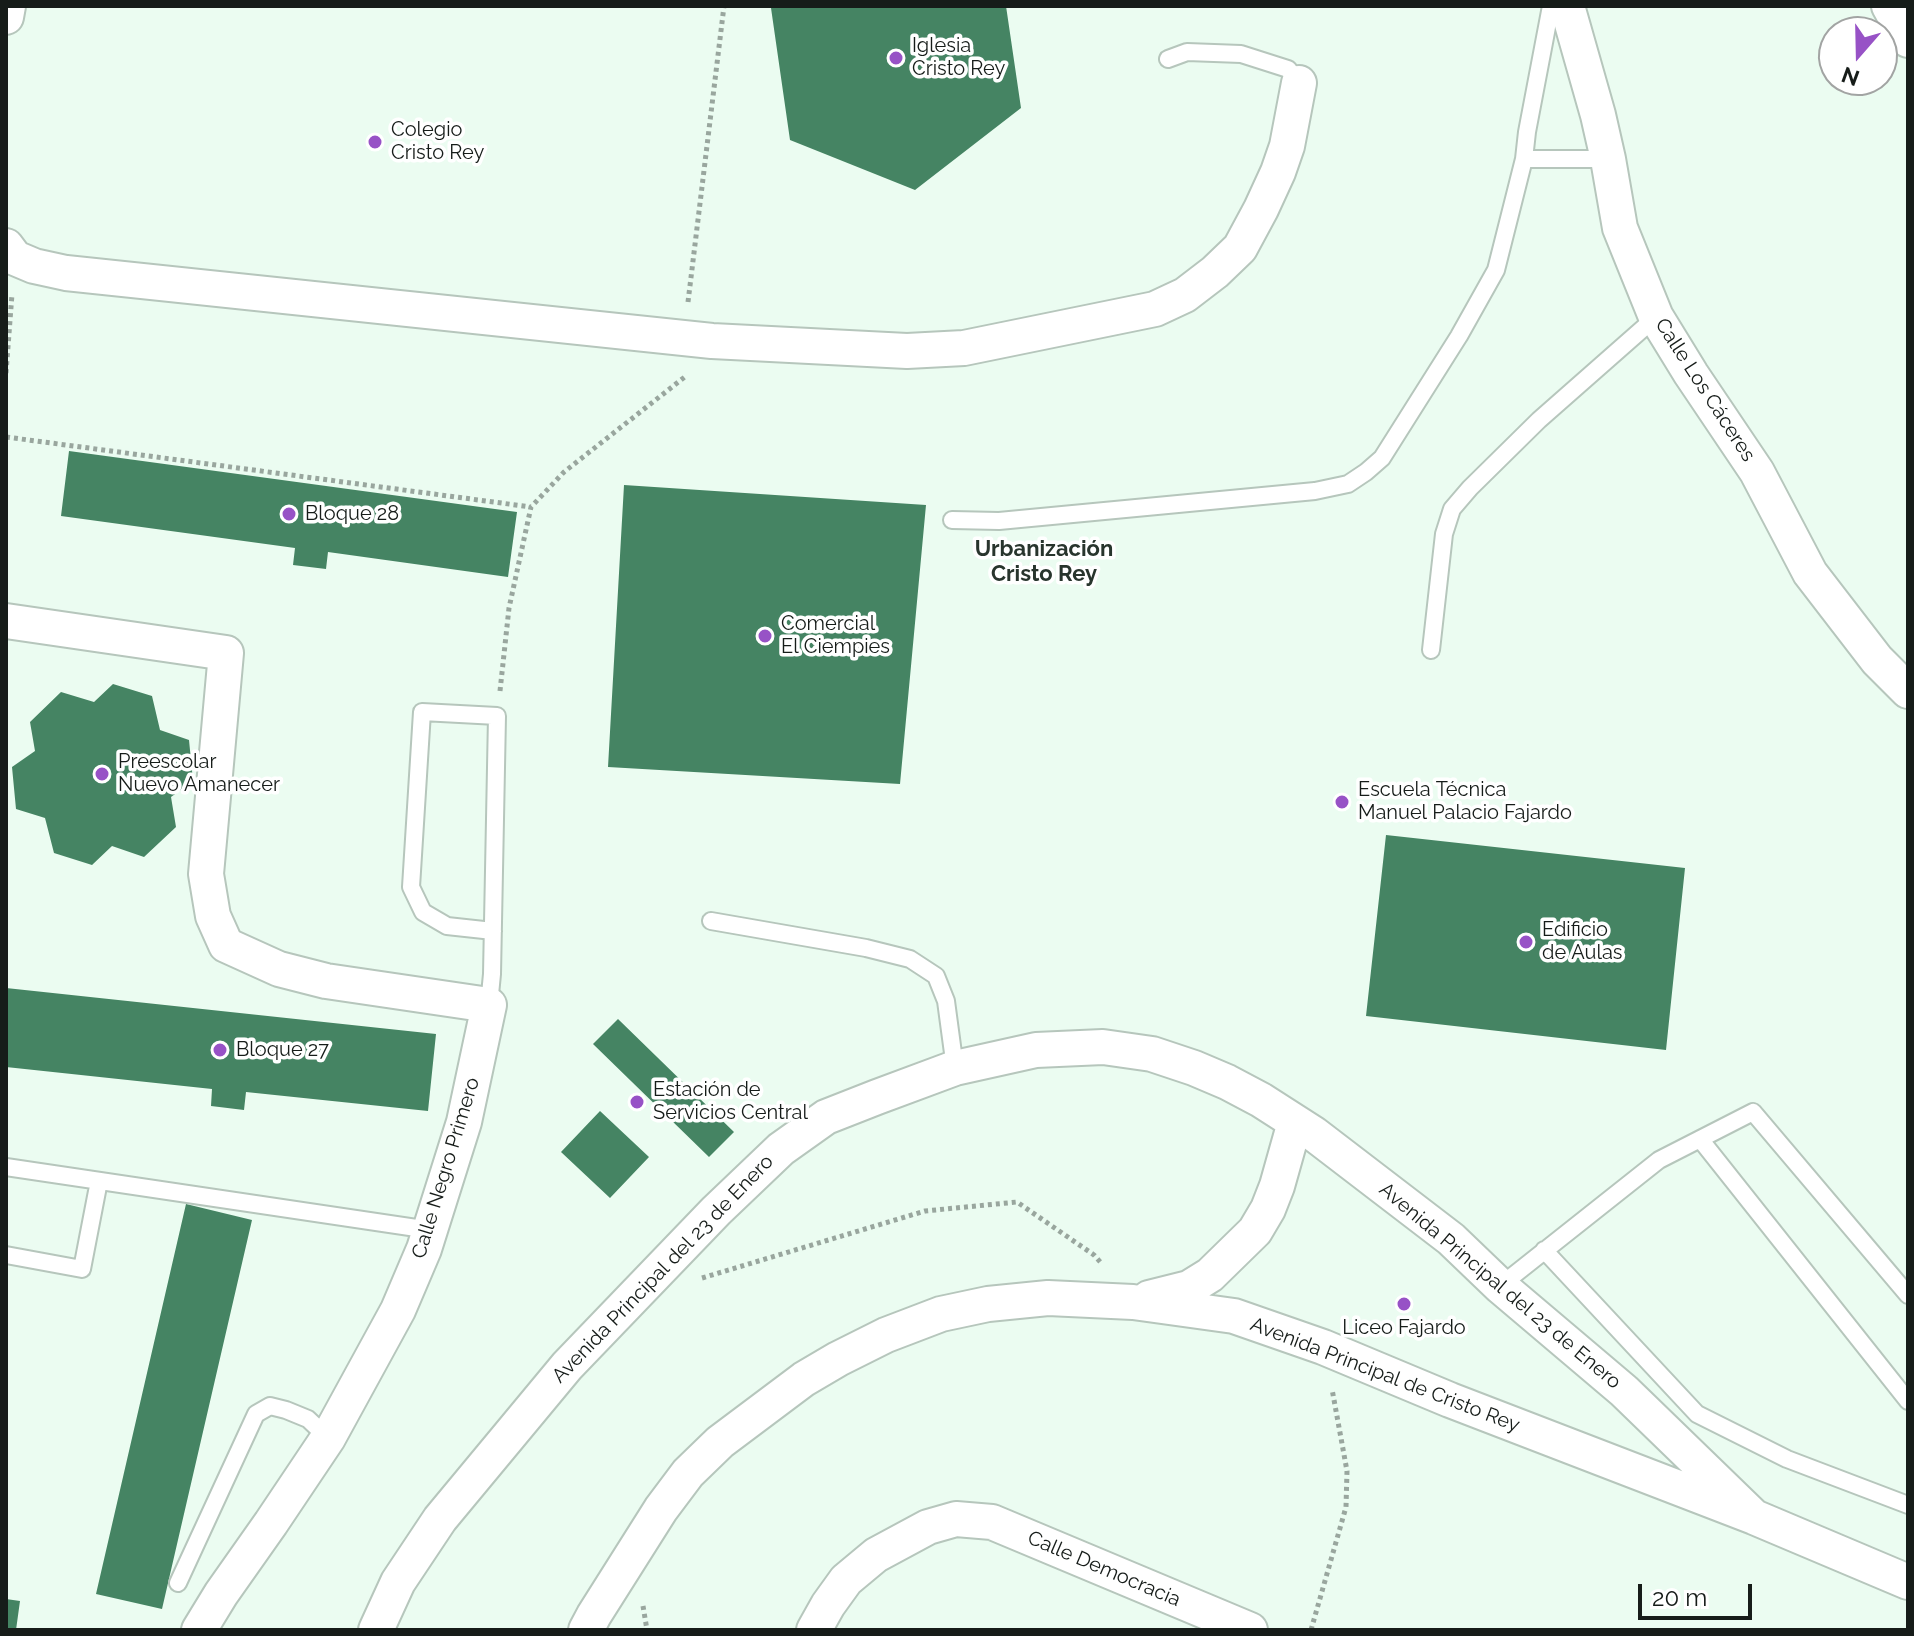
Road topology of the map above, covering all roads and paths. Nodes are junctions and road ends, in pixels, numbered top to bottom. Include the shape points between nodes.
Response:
1 (8, 6) edge
2 (724, 6) edge
3 (1551, 6) edge
4 (1567, 6) edge
5 (1889, 6) edge
6 (6, 17) edge
7 (1908, 40) edge
8 (1168, 59) dead end
9 (1299, 83) joint
10 (1524, 159) junction
11 (1608, 159) junction
12 (11, 252) edge
13 (1656, 317) junction
14 (683, 338) junction
15 (694, 371) dead end
16 (6, 373) edge
17 (6, 437) edge
18 (531, 507) junction
19 (952, 520) dead end
20 (6, 621) edge
21 (1431, 650) dead end
22 (1908, 691) edge
23 (497, 716) junction
24 (711, 921) dead end
25 (493, 931) junction
26 (489, 1005) junction
27 (955, 1068) junction
28 (1295, 1122) junction
29 (1700, 1139) junction
30 (6, 1167) edge
31 (99, 1181) junction
32 (430, 1230) junction
33 (1544, 1250) junction
34 (6, 1255) edge
35 (1094, 1255) dead end
36 (691, 1281) dead end
37 (1500, 1286) junction
38 (1908, 1295) edge
39 (1133, 1302) junction
40 (1323, 1347) junction
41 (1908, 1401) edge
42 (328, 1438) junction
43 (1905, 1504) edge
44 (1754, 1517) junction
45 (1908, 1582) edge
46 (178, 1583) dead end
47 (199, 1630) edge
48 (376, 1630) edge
49 (586, 1630) edge
50 (814, 1630) edge
51 (1250, 1630) edge
52 (1311, 1630) edge

1 - 6 street
2 - 14 path
3 - 10 lane
4 - 11 street, Calle Los Cáceres
5 - 7 street
8 - 9 lane via 1187,52 1241,54 1288,69
9 - 14 street via 1278,172 1240,248 1185,295 1155,309 964,348 907,351
10 - 11 lane
10 - 19 lane via 1496,270 1382,458 1348,484 999,521
11 - 13 street, Calle Los Cáceres via 1620,228
12 - 14 street via 34,266 66,273
12 - 16 path
13 - 21 lane via 1539,420 1452,509 1444,534
13 - 22 street, Calle Los Cáceres via 1757,472 1810,573 1877,660
15 - 18 path via 564,472
17 - 18 path
18 - 23 path via 509,608
20 - 26 street via 226,653 206,874 213,916 226,945 279,969 326,981
23 - 25 lane
23 - 25 lane via 422,712 411,887 423,912 447,926
24 - 27 lane via 910,959 936,976 946,1001
25 - 26 lane
26 - 32 street, Calle Negro Primero via 464,1122
27 - 28 street, Avenida Principal del 23 de Enero via 1036,1050 1103,1047 1152,1054 1227,1082
27 - 48 street, Avenida Principal del 23 de Enero via 826,1117 781,1149 716,1211 567,1366 440,1519 398,1582
28 - 37 street, Avenida Principal del 23 de Enero via 1451,1239
28 - 39 street via 1277,1186 1255,1231 1189,1288
29 - 33 lane via 1659,1160
29 - 38 lane via 1753,1112
29 - 41 lane
30 - 31 lane
31 - 32 lane
31 - 34 lane via 82,1269
32 - 42 street, Calle Negro Primero via 398,1310
33 - 37 lane
33 - 43 lane via 1697,1414 1787,1459
35 - 36 path via 1017,1202 925,1211
37 - 44 street, Avenida Principal del 23 de Enero via 1624,1391
39 - 40 street, Avenida Principal de Cristo Rey via 1234,1316
39 - 49 street, Avenida Principal de Cristo Rey via 1048,1298 941,1314 886,1335 804,1379 688,1473
40 - 44 street, Avenida Principal de Cristo Rey
40 - 52 path via 1347,1471 1346,1507
42 - 46 lane via 308,1419 286,1410 270,1406 256,1414
42 - 47 street, Calle Negro Primero
44 - 45 street, Avenida Principal de Cristo Rey
50 - 51 street, Calle Democracia via 846,1580 876,1555 928,1527 956,1519 992,1522

